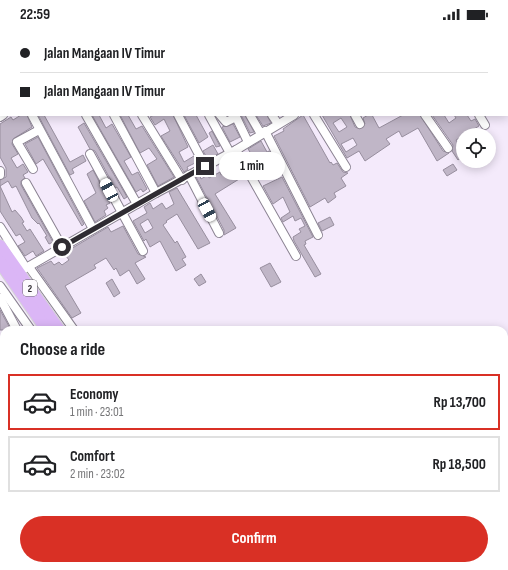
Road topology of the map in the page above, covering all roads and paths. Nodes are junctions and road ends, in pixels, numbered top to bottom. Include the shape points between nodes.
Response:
1 (32, 116) edge
2 (87, 116) edge
3 (115, 116) edge
4 (143, 116) edge
5 (179, 116) edge
6 (210, 116) edge
7 (221, 116) edge
8 (251, 116) edge
9 (273, 116) edge
10 (292, 116) edge
11 (315, 116) edge
12 (356, 116) edge
13 (426, 116) edge
14 (480, 116) edge
15 (278, 124) junction
16 (360, 124) dead end
17 (485, 126) dead end
18 (39, 130) junction
19 (263, 133) junction
20 (248, 142) junction
21 (448, 148) dead end
22 (233, 152) junction
23 (90, 154) dead end
24 (205, 166) junction
25 (346, 167) dead end
26 (33, 169) dead end
27 (0, 171) edge
28 (0, 175) edge
29 (185, 178) junction
30 (26, 183) dead end
31 (156, 192) junction
32 (137, 204) junction
33 (121, 213) junction
34 (0, 227) edge
35 (93, 229) junction
36 (219, 233) dead end
37 (318, 235) dead end
38 (0, 246) edge
39 (62, 247) junction
40 (143, 251) dead end
41 (296, 256) dead end
42 (0, 262) edge
43 (28, 268) junction
44 (0, 284) edge
45 (0, 298) edge
46 (15, 326) edge
47 (28, 326) edge
48 (44, 326) edge
49 (56, 326) edge
50 (71, 326) edge

1 - 18 street
2 - 32 street
3 - 31 street
4 - 29 street
5 - 24 street
6 - 22 street
7 - 20 street via 226,122 236,118
8 - 19 street
9 - 15 street
10 - 15 street
11 - 25 street
12 - 16 street
13 - 21 street
14 - 17 street
15 - 19 street
18 - 26 street via 17,142
18 - 35 street
19 - 20 street
19 - 37 street
20 - 22 street
22 - 24 street
22 - 41 street
23 - 33 street
24 - 29 street
27 - 28 street
29 - 31 street
29 - 36 street
30 - 39 street
31 - 32 street
32 - 33 street
33 - 35 street
33 - 40 street
34 - 43 street
35 - 39 street
38 - 49 highway, 2
39 - 43 street
42 - 48 highway, 2
43 - 50 street
44 - 47 street
45 - 46 street

